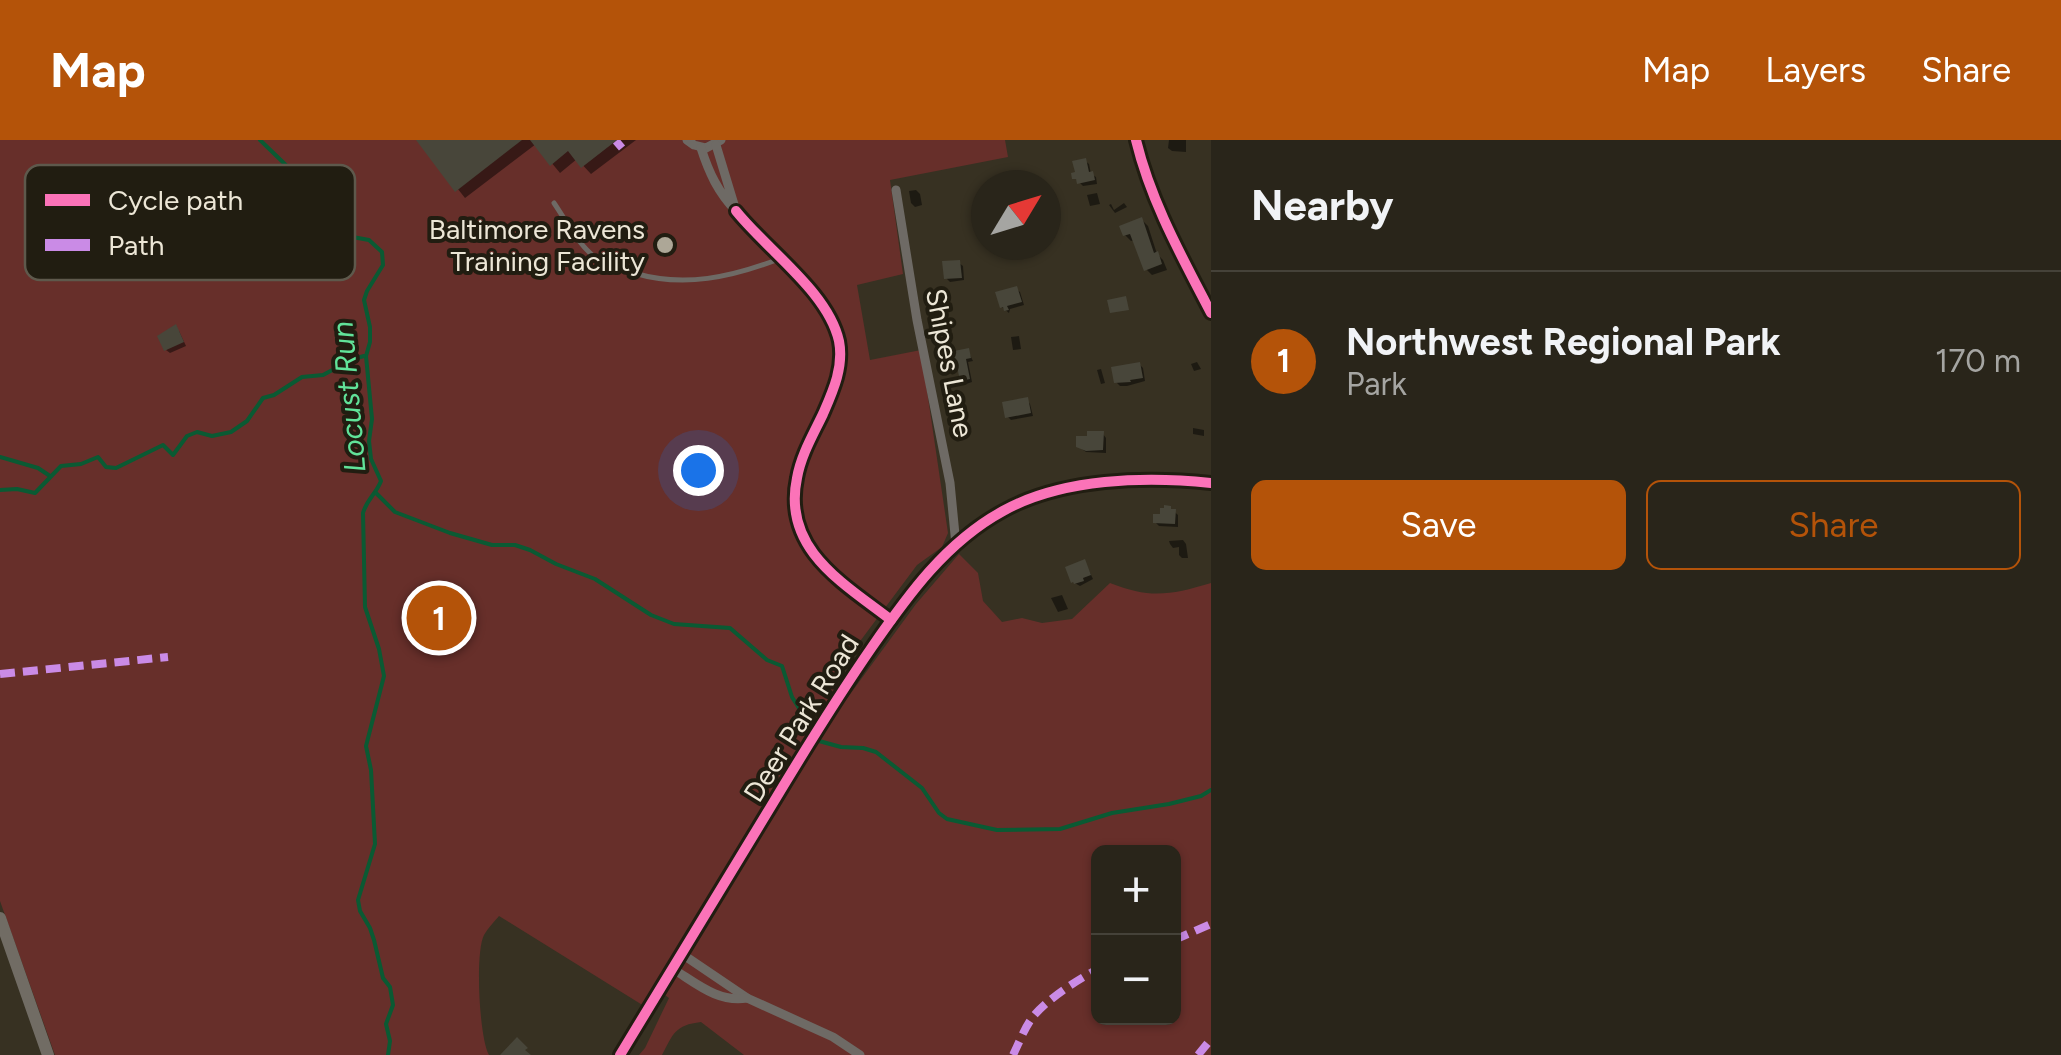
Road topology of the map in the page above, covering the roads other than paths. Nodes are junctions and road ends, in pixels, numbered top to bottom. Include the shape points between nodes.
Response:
1 (688, 140) edge
2 (1136, 140) edge
3 (719, 142) edge
4 (700, 148) junction
5 (896, 190) dead end
6 (554, 203) dead end
7 (736, 211) junction
8 (779, 259) junction
9 (1211, 314) edge
10 (1211, 483) edge
11 (956, 545) junction
12 (891, 620) junction
13 (0, 918) edge
14 (682, 954) junction
15 (673, 969) junction
16 (747, 998) junction
17 (48, 1055) edge
18 (620, 1055) edge
19 (860, 1055) edge

1 - 4 street
2 - 9 street via 1159,210
3 - 4 street
3 - 7 street
4 - 7 street via 722,197
5 - 11 street, Shipes Lane
6 - 8 lane via 600,261 649,278 728,276
7 - 8 street
8 - 12 street via 824,306 840,356 796,479 800,531 823,565
10 - 11 street, Deer Park Road via 1134,480 1057,492 1001,512
11 - 12 street, Deer Park Road
12 - 14 street, Deer Park Road
13 - 17 street
14 - 15 street, Deer Park Road
14 - 16 street
15 - 16 street via 718,996
15 - 18 street, Deer Park Road
16 - 19 street

